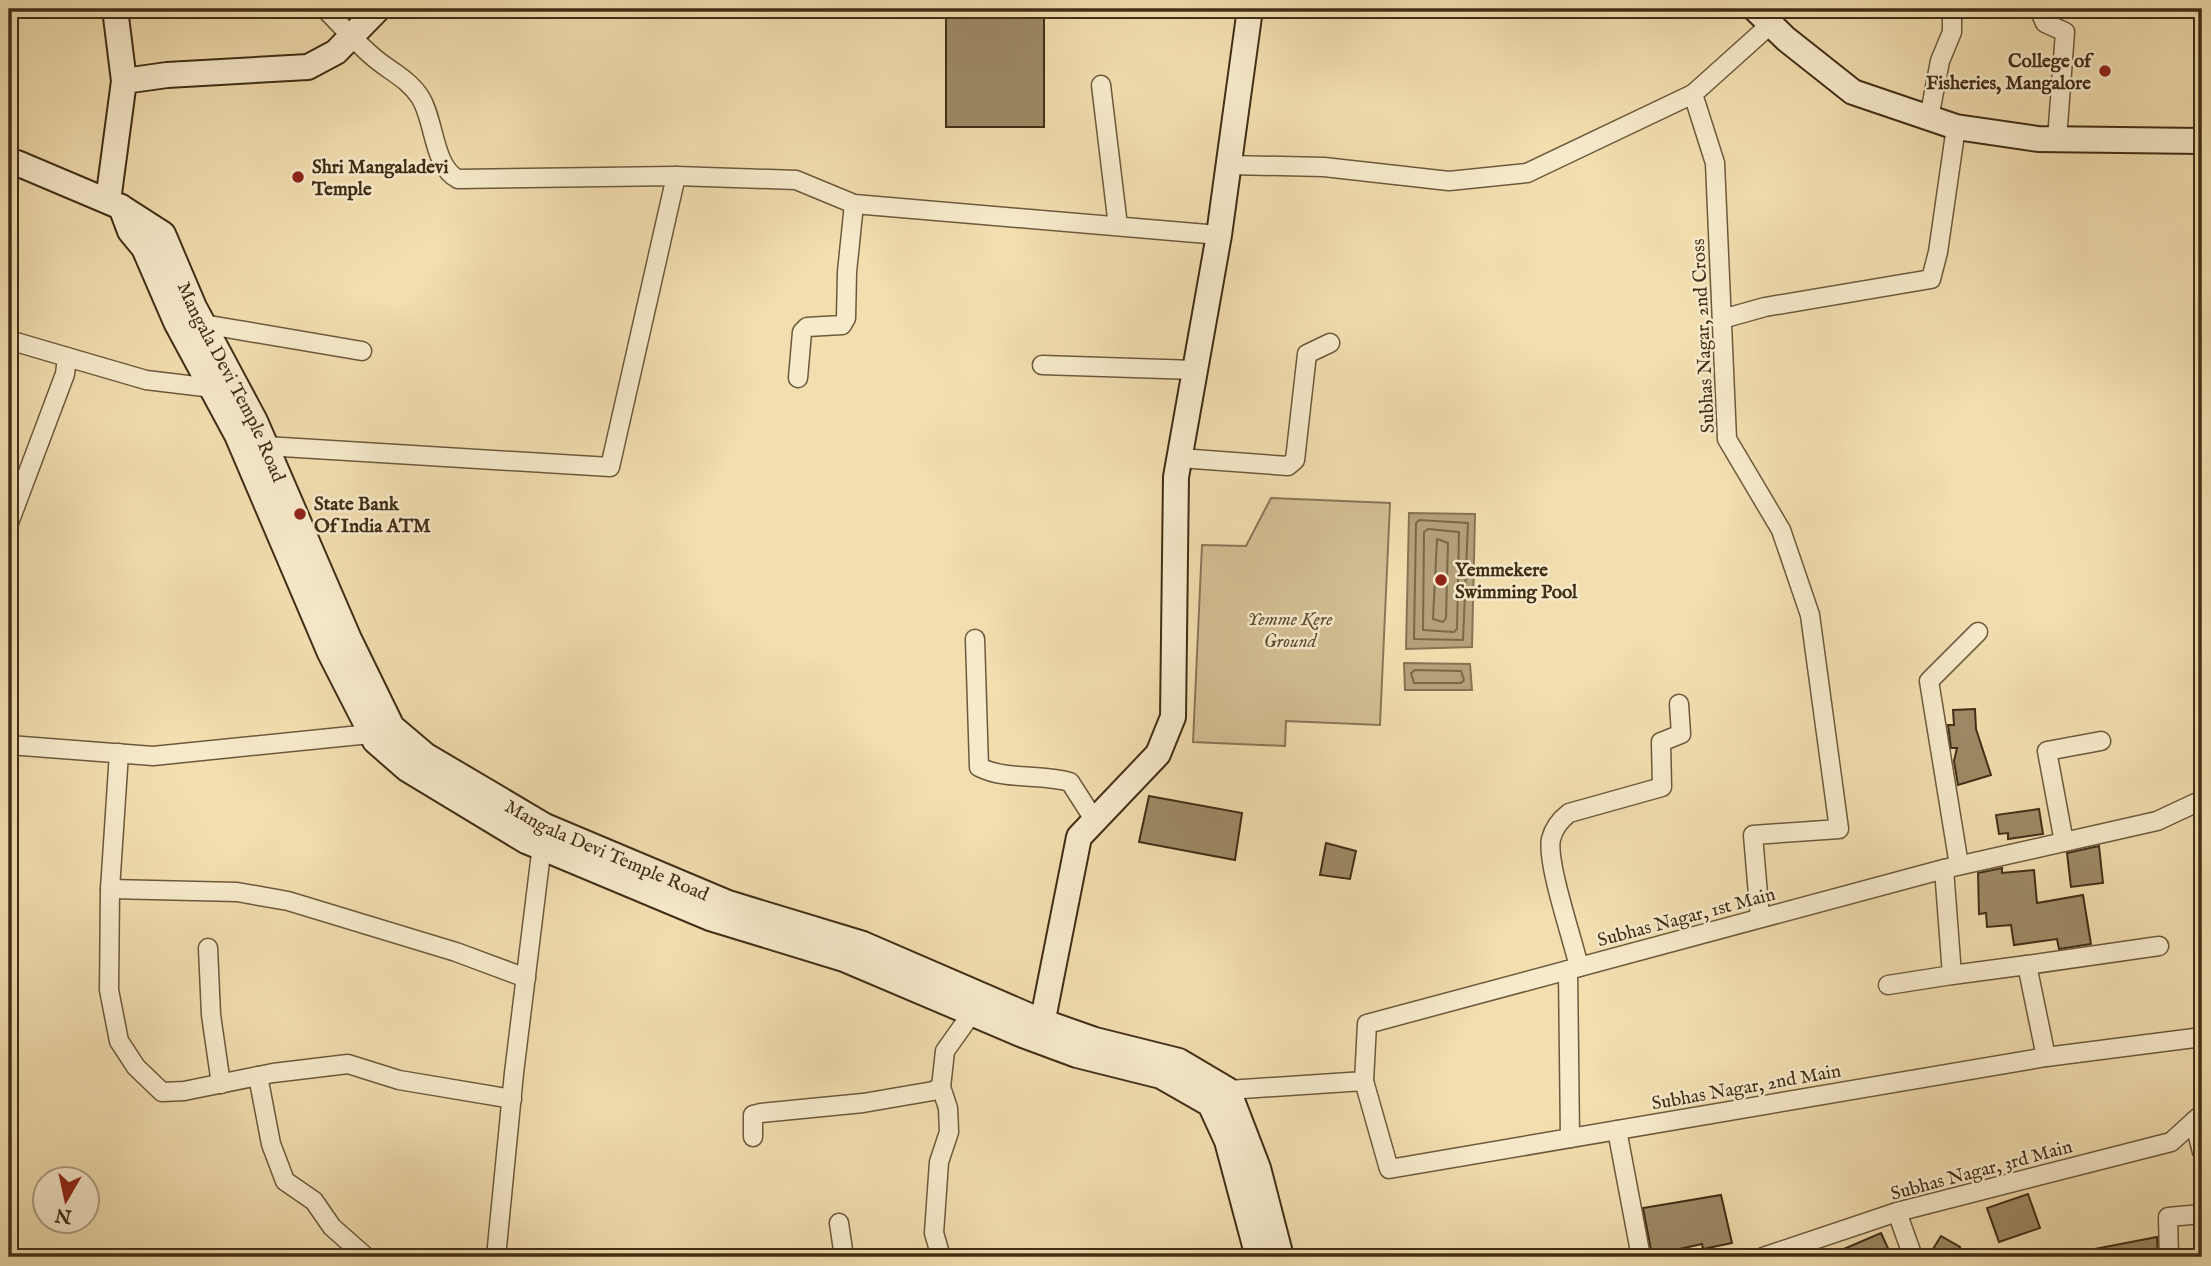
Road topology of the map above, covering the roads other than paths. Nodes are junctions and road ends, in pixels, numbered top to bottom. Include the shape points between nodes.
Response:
1 (115, 9) edge
2 (324, 9) edge
3 (378, 9) edge
4 (1250, 9) edge
5 (1952, 9) edge
6 (2039, 9) edge
7 (1763, 17) edge
8 (353, 35) junction
9 (124, 81) junction
10 (1101, 85) dead end
11 (1693, 94) junction
12 (1929, 118) junction
13 (1955, 127) junction
14 (2057, 139) junction
15 (2202, 141) edge
16 (9, 163) edge
17 (1229, 165) junction
18 (676, 176) junction
19 (114, 204) junction
20 (854, 204) junction
21 (1118, 226) junction
22 (1219, 235) junction
23 (1722, 319) junction
24 (204, 324) junction
25 (9, 340) edge
26 (1330, 343) dead end
27 (362, 351) dead end
28 (67, 357) junction
29 (1042, 365) dead end
30 (1195, 370) junction
31 (798, 378) dead end
32 (225, 389) junction
33 (266, 446) junction
34 (1180, 458) junction
35 (16, 484) edge
36 (9, 523) edge
37 (1978, 632) dead end
38 (975, 639) dead end
39 (1679, 704) dead end
40 (381, 731) junction
41 (2102, 741) dead end
42 (9, 745) edge
43 (119, 753) junction
44 (2202, 800) edge
45 (1095, 821) junction
46 (543, 837) junction
47 (2064, 842) junction
48 (1952, 867) junction
49 (110, 889) junction
50 (1760, 918) junction
51 (2159, 946) dead end
52 (208, 948) dead end
53 (2027, 965) junction
54 (1574, 969) junction
55 (1952, 975) junction
56 (526, 978) junction
57 (1888, 985) dead end
58 (972, 1013) junction
59 (1040, 1031) junction
60 (2202, 1037) edge
61 (2046, 1057) junction
62 (258, 1076) junction
63 (1364, 1081) junction
64 (221, 1084) junction
65 (941, 1087) junction
66 (1219, 1097) junction
67 (512, 1099) junction
68 (2198, 1118) edge
69 (1617, 1130) junction
70 (753, 1137) dead end
71 (1570, 1138) junction
72 (2202, 1152) edge
73 (1897, 1212) junction
74 (2202, 1214) edge
75 (839, 1223) dead end
76 (366, 1257) edge
77 (496, 1257) edge
78 (844, 1257) edge
79 (941, 1257) edge
80 (1258, 1257) edge
81 (1282, 1257) edge
82 (1641, 1257) edge
83 (1763, 1257) edge
84 (1913, 1257) edge
85 (2169, 1257) edge

1 - 9 main road
2 - 8 street
3 - 8 main road
4 - 17 main road
5 - 12 street via 1952,32 1940,61
6 - 14 street via 2045,23 2065,32
7 - 11 street
7 - 12 main road via 1853,92
8 - 9 main road via 336,52 308,67
8 - 18 street via 421,97 440,153 450,175 458,179
9 - 19 main road
10 - 21 street
11 - 17 street via 1527,173 1449,181 1324,167
11 - 23 street, Subhas Nagar, 2nd Cross via 1715,163
12 - 13 main road
13 - 14 main road
13 - 23 street via 1931,279 1765,307
14 - 15 main road
16 - 19 main road, Mangala Devi Temple Road
17 - 22 main road
18 - 20 street via 796,180
18 - 33 street via 610,467
19 - 24 main road, Mangala Devi Temple Road via 163,234
19 - 32 main road, Mangala Devi Temple Road via 145,248 176,322
20 - 21 street
20 - 31 street via 846,318 842,325 807,327 802,332
21 - 22 street
22 - 30 main road
23 - 50 street, Subhas Nagar, 2nd Cross via 1727,439 1781,530 1811,615 1839,829 1754,835
24 - 27 street
24 - 32 main road, Mangala Devi Temple Road
25 - 28 street
26 - 34 street via 1307,354 1296,460 1288,466
28 - 32 street via 146,380
28 - 35 street via 65,374
29 - 30 street
30 - 34 main road
32 - 33 main road, Mangala Devi Temple Road
32 - 40 main road, Mangala Devi Temple Road via 237,435 330,653
33 - 40 main road, Mangala Devi Temple Road via 349,639
34 - 45 main road via 1173,717 1158,754
35 - 36 street
37 - 48 street via 1929,681
38 - 45 street via 979,767 998,775 1070,782
39 - 54 street via 1681,734 1661,743 1662,787 1569,813 1554,830 1552,854
40 - 43 street via 153,756
40 - 46 main road, Mangala Devi Temple Road via 425,755
41 - 47 street via 2047,751
42 - 43 street
43 - 49 street
44 - 47 street, Subhas Nagar, 1st Main via 2157,821
45 - 59 main road via 1079,837
46 - 56 street
46 - 58 main road, Mangala Devi Temple Road via 710,918 844,959
46 - 59 main road, Mangala Devi Temple Road via 896,958
47 - 48 street, Subhas Nagar, 1st Main
48 - 50 street, Subhas Nagar, 1st Main
48 - 55 street
49 - 56 street via 237,892 288,901
49 - 64 street via 109,990 119,1041 136,1067 162,1092
50 - 54 street, Subhas Nagar, 1st Main
51 - 53 street
52 - 64 street
53 - 55 street
53 - 61 street
54 - 63 street, Subhas Nagar, 1st Main via 1367,1024
54 - 71 street
55 - 57 street
56 - 67 street
58 - 59 main road, Mangala Devi Temple Road
58 - 65 street via 945,1051
59 - 66 main road, Mangala Devi Temple Road via 1179,1061
60 - 61 street, Subhas Nagar, 2nd Main
61 - 69 street, Subhas Nagar, 2nd Main
62 - 64 street
62 - 67 street via 348,1064 400,1080
62 - 76 street via 271,1144 285,1181 314,1201 332,1227
63 - 66 street
63 - 71 street, Subhas Nagar, 2nd Main via 1389,1169
65 - 70 street via 863,1103 753,1115
65 - 79 street via 949,1132 936,1188 934,1233
66 - 80 main road
66 - 81 main road via 1258,1168
67 - 77 street
68 - 72 street
68 - 73 street, Subhas Nagar, 3rd Main via 2171,1142
69 - 71 street, Subhas Nagar, 2nd Main
69 - 82 street
73 - 83 street, Subhas Nagar, 3rd Main
73 - 84 street
74 - 85 street via 2168,1217
75 - 78 street

